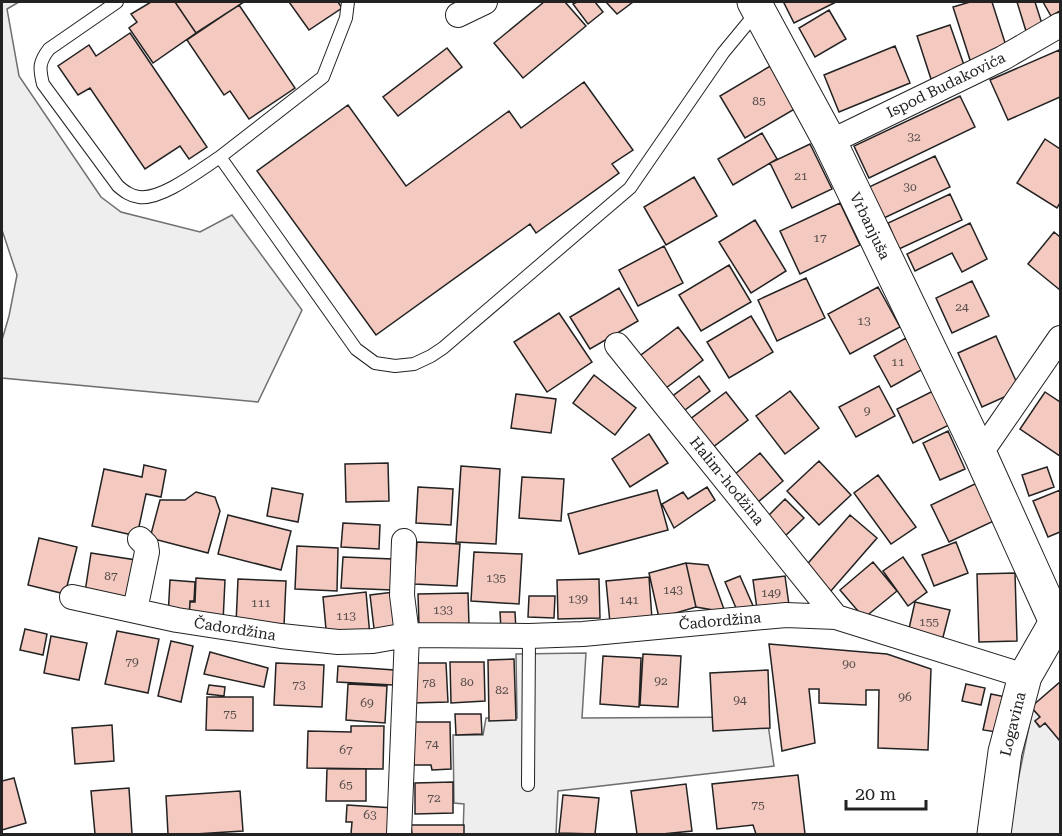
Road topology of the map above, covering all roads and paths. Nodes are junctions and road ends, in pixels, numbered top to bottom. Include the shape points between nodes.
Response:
1 (117, 2) edge
2 (348, 2) edge
3 (485, 2) edge
4 (756, 5) edge
5 (458, 15) dead end
6 (1060, 25) edge
7 (830, 142) junction
8 (220, 157) junction
9 (1060, 338) edge
10 (617, 345) dead end
11 (980, 454) junction
12 (140, 539) dead end
13 (404, 541) dead end
14 (72, 597) dead end
15 (135, 610) junction
16 (836, 617) junction
17 (1058, 626) edge
18 (407, 635) junction
19 (529, 636) junction
20 (1025, 676) junction
21 (528, 785) dead end
22 (399, 834) edge
23 (994, 834) edge

1 - 8 lane via 49,49 39,71 43,84 128,195 161,195
2 - 8 lane via 346,18 322,77
3 - 5 street
4 - 7 street, Vrbanjuša
4 - 8 lane via 630,188 443,348 414,364 375,363 356,349
6 - 7 street, Ispod Budakovića via 1002,58
7 - 11 street, Vrbanjuša
9 - 11 street
10 - 16 street, Halim-hodžina
11 - 17 street, Vrbanjuša
12 - 15 street via 147,552
13 - 18 street via 402,595
14 - 15 street, Čadordžina
15 - 18 street, Čadordžina via 177,620 338,642
16 - 19 street, Čadordžina via 786,615
16 - 20 street, Čadordžina
17 - 20 street, Logavina
18 - 19 street, Čadordžina
18 - 22 street
19 - 21 lane
20 - 23 street, Logavina via 1005,752

